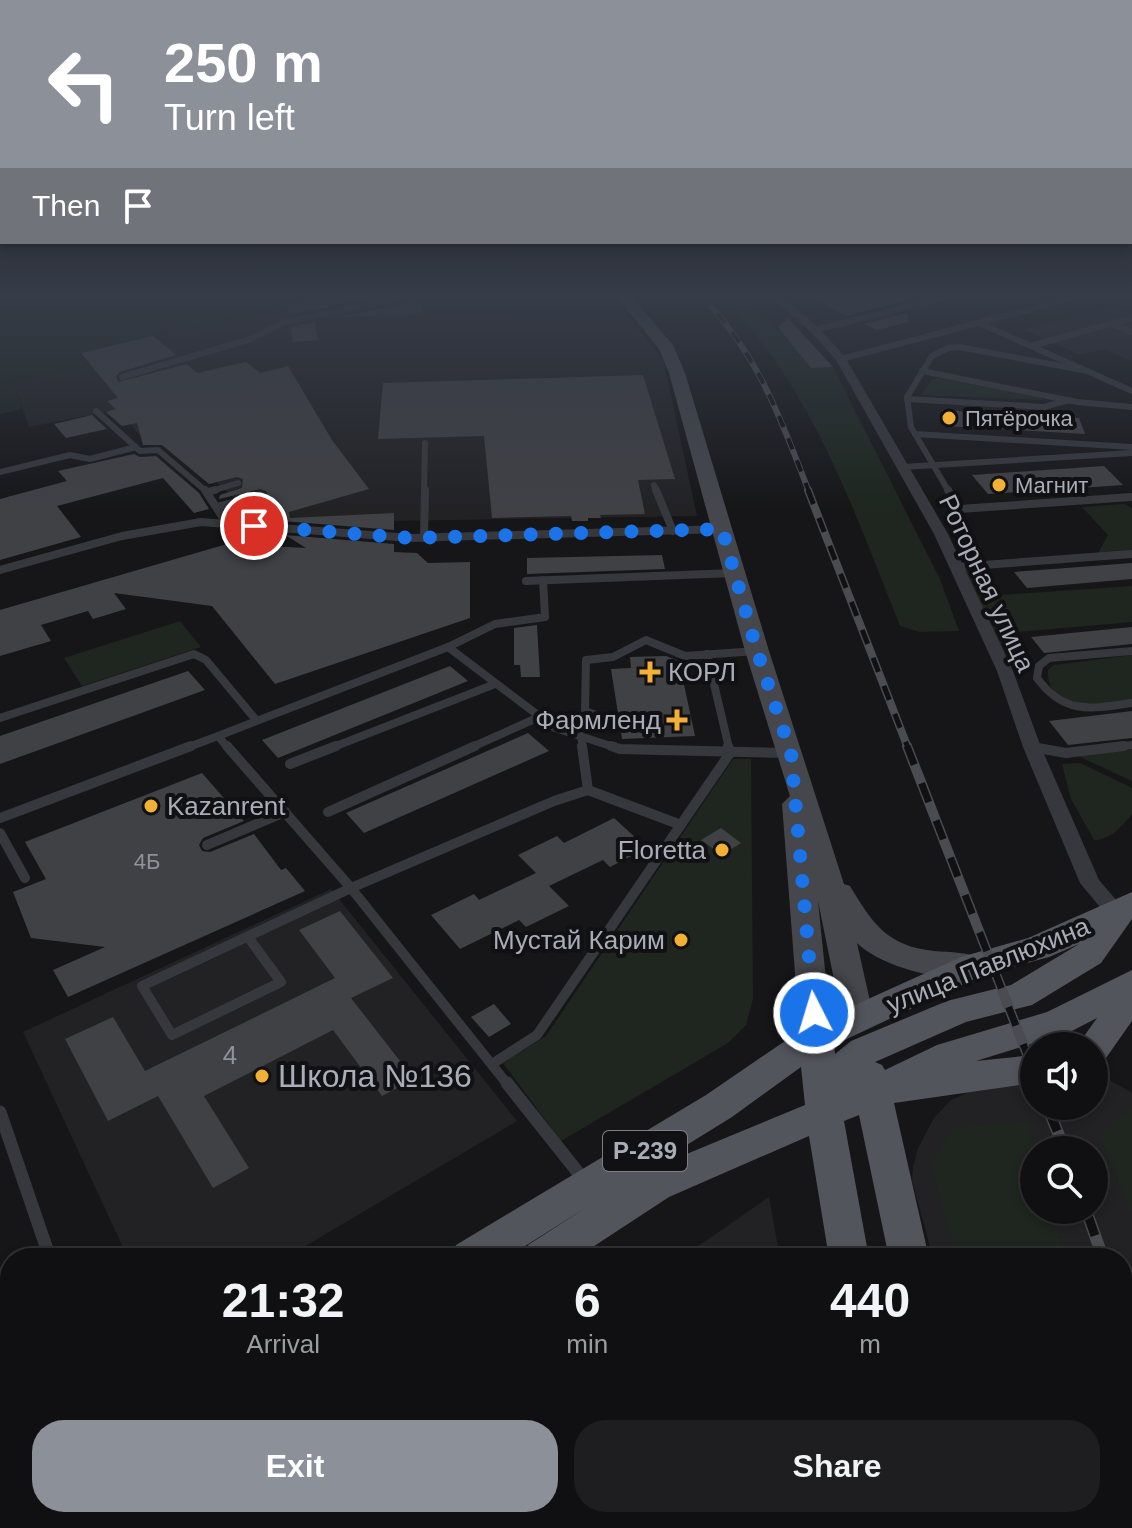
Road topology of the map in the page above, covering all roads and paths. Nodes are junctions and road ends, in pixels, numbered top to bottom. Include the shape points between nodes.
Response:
1 (155, 367) edge
2 (673, 367) edge
3 (846, 367) edge
4 (924, 367) edge
5 (1067, 367) edge
6 (1080, 367) edge
7 (922, 371) junction
8 (1088, 371) junction
9 (122, 377) dead end
10 (1132, 391) edge
11 (907, 399) junction
12 (1069, 400) junction
13 (1132, 407) edge
14 (96, 411) dead end
15 (915, 434) junction
16 (425, 443) dead end
17 (136, 447) junction
18 (1132, 447) edge
19 (1132, 453) edge
20 (933, 465) junction
21 (903, 467) junction
22 (0, 472) edge
23 (238, 483) dead end
24 (654, 485) dead end
25 (208, 492) junction
26 (262, 496) dead end
27 (1132, 497) edge
28 (221, 506) junction
29 (227, 524) junction
30 (722, 529) junction
31 (673, 531) junction
32 (424, 538) junction
33 (1132, 554) edge
34 (956, 567) junction
35 (0, 570) edge
36 (734, 573) junction
37 (543, 580) junction
38 (526, 581) dead end
39 (448, 647) junction
40 (757, 651) junction
41 (1132, 651) edge
42 (707, 654) junction
43 (495, 684) junction
44 (1132, 703) edge
45 (539, 717) junction
46 (0, 718) edge
47 (608, 719) dead end
48 (256, 720) junction
49 (218, 736) junction
50 (581, 736) junction
51 (1132, 745) edge
52 (1032, 747) junction
53 (730, 753) junction
54 (791, 753) junction
55 (290, 764) dead end
56 (588, 790) junction
57 (285, 812) junction
58 (328, 812) dead end
59 (0, 818) edge
60 (681, 825) junction
61 (0, 833) edge
62 (207, 845) dead end
63 (825, 863) junction
64 (25, 878) dead end
65 (351, 888) junction
66 (1124, 908) edge
67 (248, 937) junction
68 (973, 966) junction
69 (1130, 984) edge
70 (1108, 1033) edge
71 (861, 1035) junction
72 (816, 1038) junction
73 (492, 1064) junction
74 (1020, 1070) edge
75 (872, 1093) junction
76 (0, 1112) edge
77 (824, 1113) junction
78 (589, 1186) junction
79 (47, 1248) edge
80 (487, 1248) edge
81 (557, 1248) edge
82 (847, 1248) edge
83 (907, 1248) edge

1 - 9 lane
2 - 30 street
3 - 21 street, Роторная улица
4 - 7 lane
5 - 8 lane
6 - 8 lane
7 - 11 lane
7 - 12 lane
8 - 10 lane
11 - 12 lane via 1044,407
11 - 15 lane
12 - 13 lane
14 - 17 lane
15 - 18 lane
15 - 20 lane
16 - 32 lane
17 - 22 lane via 90,459 70,455
17 - 25 lane via 158,450
19 - 20 lane
20 - 21 lane
20 - 27 lane via 959,509
21 - 34 street, Роторная улица
23 - 25 lane
24 - 31 lane
25 - 28 lane
26 - 28 lane
28 - 29 lane
29 - 32 lane
29 - 35 lane via 201,522 122,536
30 - 31 lane
30 - 36 street
31 - 32 lane
33 - 34 lane
34 - 52 street, Роторная улица via 1005,671
36 - 37 lane
36 - 40 street
37 - 38 lane
37 - 39 lane via 545,617 481,627
39 - 43 lane
39 - 48 lane
40 - 42 lane
40 - 54 street
41 - 44 lane via 1049,658 1039,666 1037,678 1046,694 1070,707
42 - 47 lane via 685,656 646,640 613,657 586,660 585,711
42 - 53 lane
43 - 45 lane
43 - 55 lane
45 - 50 lane
45 - 58 lane
46 - 48 lane via 194,654 206,660
48 - 49 lane
49 - 57 lane
49 - 59 lane
50 - 53 lane via 620,749
50 - 56 lane
51 - 52 lane via 1066,753
52 - 66 street, Роторная улица via 1090,883
53 - 54 lane
53 - 60 lane
54 - 63 street
54 - 72 street
56 - 60 lane
56 - 65 lane
57 - 62 lane
57 - 65 lane
60 - 73 lane via 537,1035
61 - 64 lane
63 - 68 street via 855,922 880,949 909,959
63 - 71 street
65 - 67 lane
65 - 73 lane
66 - 68 main road, улица Павлюхина via 1037,948
66 - 71 main road, улица Павлюхина via 1089,954 1020,996
67 - 67 lane via 142,986 172,1035 281,982
68 - 71 main road, улица Павлюхина
69 - 70 main road via 1119,1022
69 - 75 main road via 1058,1022 950,1055
71 - 72 main road, улица Павлюхина
71 - 75 main road
71 - 77 main road, улица Павлюхина via 833,1082
72 - 77 main road
72 - 78 main road, Р-239
73 - 78 lane
74 - 75 main road
75 - 77 main road
75 - 83 main road
76 - 79 lane
77 - 81 main road, Р-239 via 655,1185
77 - 82 main road
78 - 80 main road, Р-239

